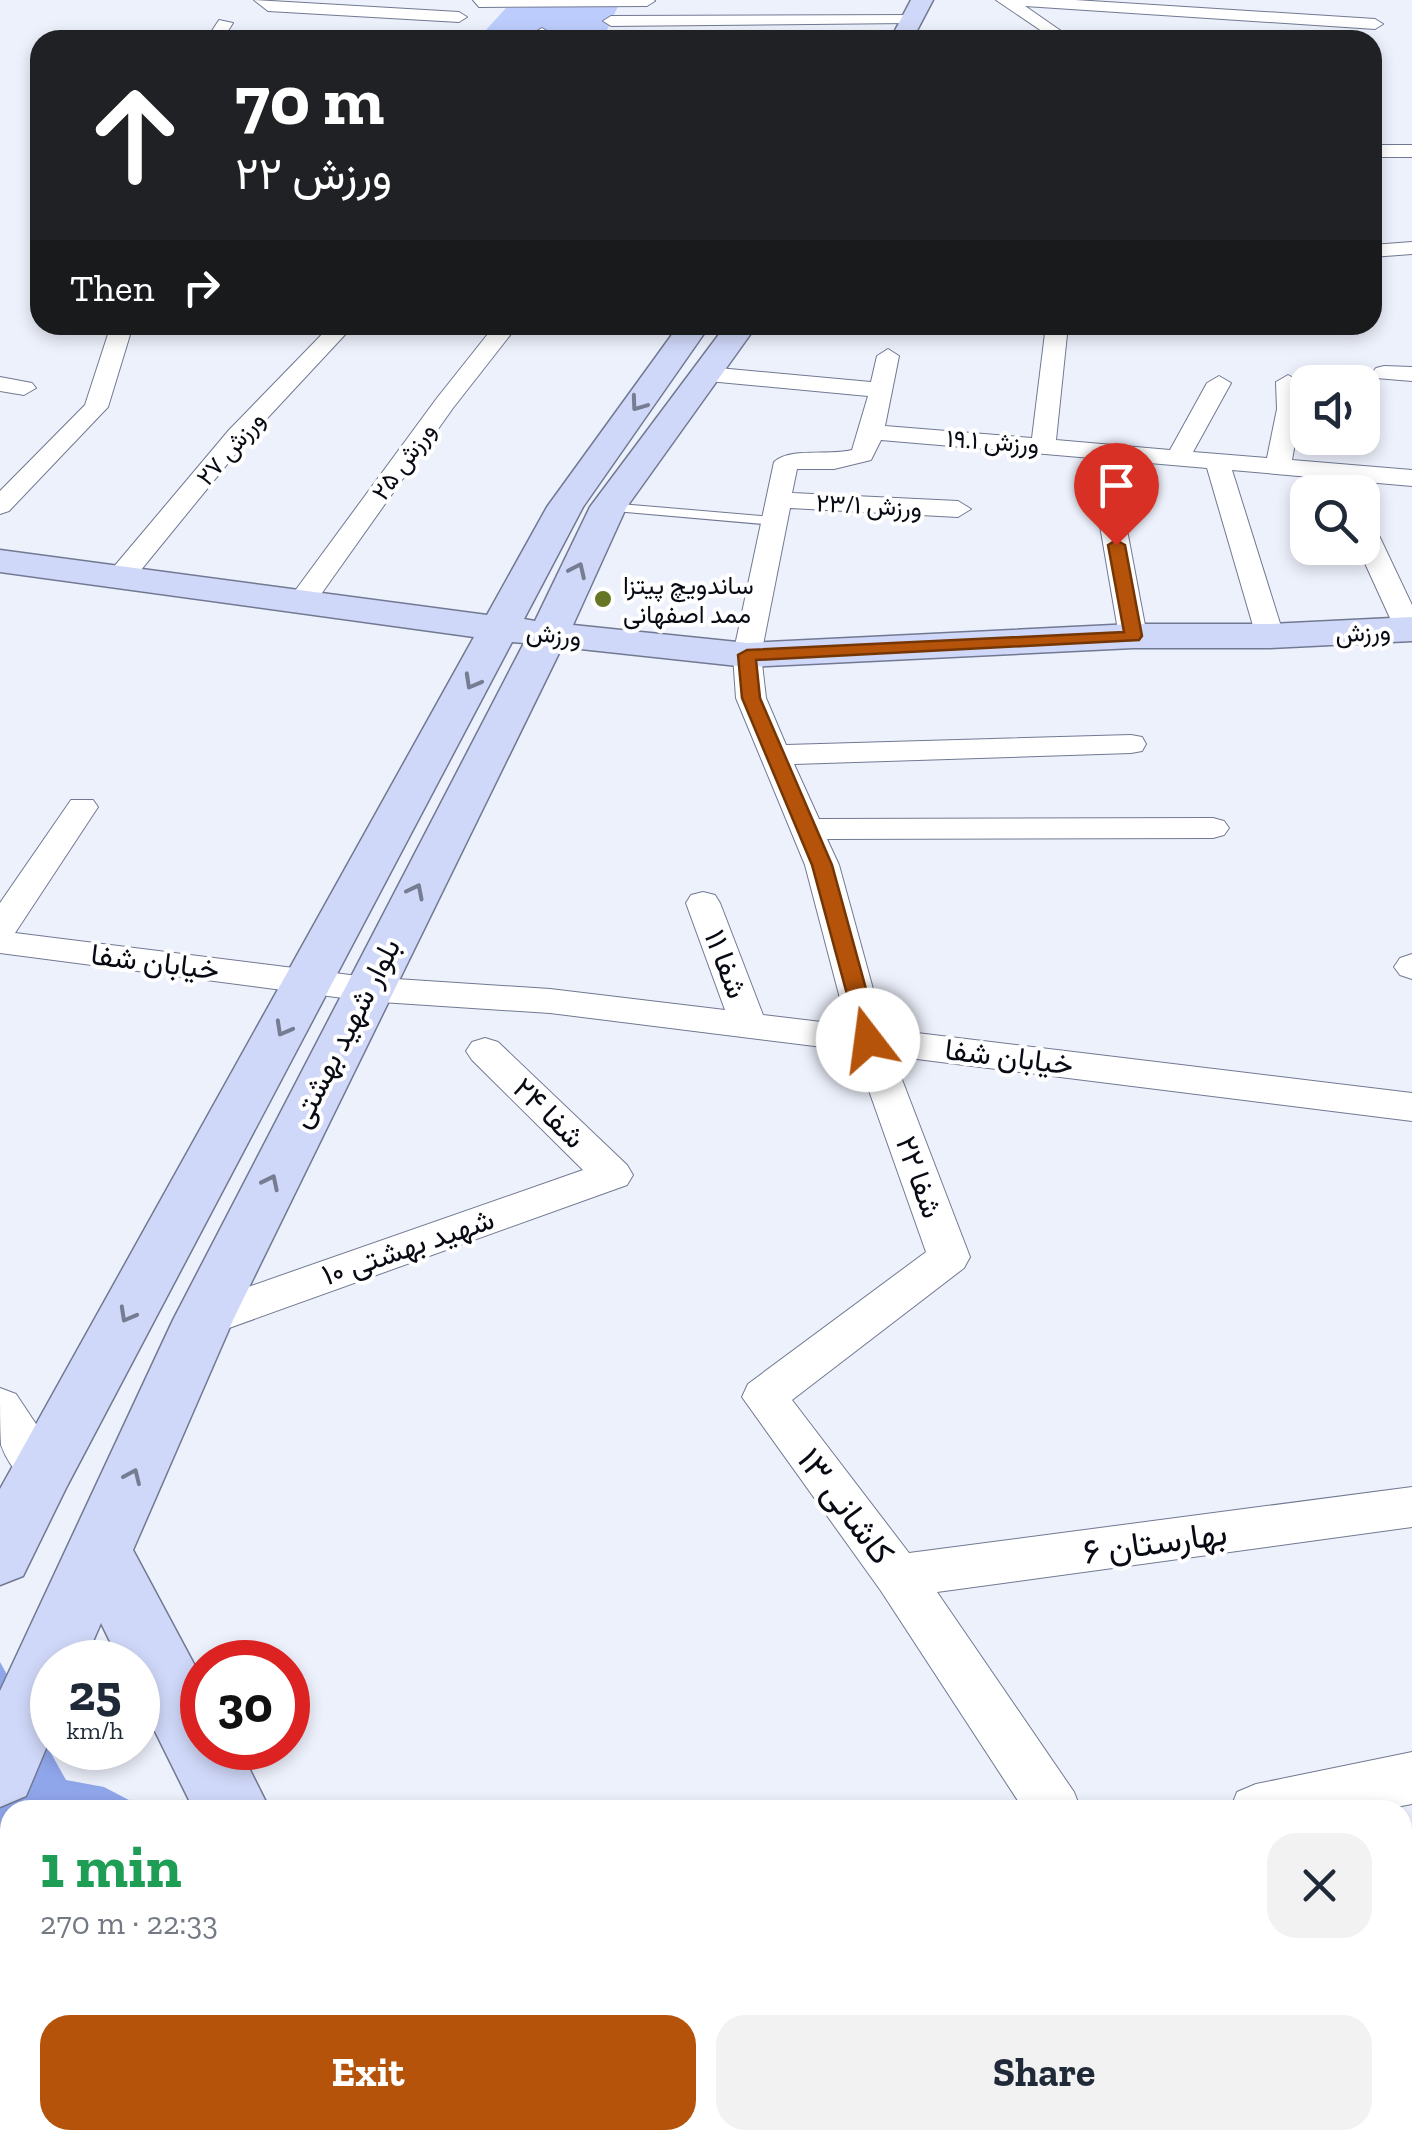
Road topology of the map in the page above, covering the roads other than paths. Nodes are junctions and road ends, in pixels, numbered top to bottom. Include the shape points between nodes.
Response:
1 (262, 0) edge
2 (645, 0) edge
3 (667, 0) edge
4 (947, 0) edge
5 (1005, 0) edge
6 (481, 1) edge
7 (558, 1) edge
8 (1095, 2) edge
9 (374, 6) edge
10 (1236, 14) edge
11 (460, 18) junction
12 (911, 20) edge
13 (611, 22) dead end
14 (225, 23) dead end
15 (1375, 26) edge
16 (220, 30) edge
17 (433, 30) edge
18 (932, 30) dead end
19 (1051, 30) edge
20 (1080, 30) edge
21 (1382, 151) edge
22 (1412, 151) edge
23 (1412, 248) edge
24 (1382, 250) edge
25 (119, 335) edge
26 (333, 335) edge
27 (499, 335) edge
28 (689, 335) edge
29 (735, 335) edge
30 (1056, 335) edge
31 (888, 356) dead end
32 (1384, 372) dead end
33 (708, 374) junction
34 (1412, 374) edge
35 (1288, 382) dead end
36 (1220, 384) dead end
37 (881, 390) junction
38 (872, 432) junction
39 (1043, 444) junction
40 (1178, 457) junction
41 (1217, 461) junction
42 (1278, 467) junction
43 (1312, 475) edge
44 (1412, 478) edge
45 (1380, 480) edge
46 (0, 506) edge
47 (608, 507) junction
48 (958, 509) dead end
49 (777, 510) junction
50 (1111, 514) dead end
51 (0, 561) edge
52 (1380, 565) edge
53 (122, 575) junction
54 (302, 601) junction
55 (1411, 630) edge
56 (525, 631) junction
57 (1133, 636) junction
58 (1270, 636) junction
59 (747, 655) junction
60 (1131, 744) dead end
61 (775, 755) junction
62 (82, 807) dead end
63 (1213, 828) dead end
64 (808, 829) junction
65 (702, 903) dead end
66 (0, 929) edge
67 (0, 942) edge
68 (309, 982) junction
69 (366, 989) junction
70 (749, 1026) junction
71 (868, 1040) junction
72 (485, 1051) dead end
73 (1412, 1107) edge
74 (614, 1175) joint
75 (949, 1257) joint
76 (203, 1320) junction
77 (0, 1407) edge
78 (43, 1469) junction
79 (1412, 1508) edge
80 (99, 1552) junction
81 (0, 1555) edge
82 (898, 1576) junction
83 (0, 1771) edge
84 (1412, 1778) edge
85 (228, 1800) edge
86 (1048, 1800) edge
87 (1305, 1800) edge

1 - 9 street via 268,6
2 - 3 street
2 - 7 street
4 - 18 main road
5 - 8 street
5 - 19 street
6 - 7 street
6 - 11 street
8 - 10 street
8 - 20 street
9 - 11 street
10 - 15 street
11 - 17 street
12 - 13 street
14 - 16 street
21 - 22 street
23 - 24 street
25 - 46 street via 96,407
26 - 53 street, ورزش ۲۷
27 - 54 street, ورزش ۲۵
28 -> 56 main road, بلوار شهید بهشتی via 565,507
29 - 33 main road, بلوار شهید بهشتی
30 - 39 street
31 - 37 street
32 - 34 street
33 - 37 street
33 - 47 main road, بلوار شهید بهشتی
35 - 42 street
36 - 40 street
37 - 38 street
38 - 39 street, ورزش ۱۹.۱
38 - 49 street via 862,454 850,460 786,462
39 - 40 street, ورزش ۱۹.۱
40 - 41 street, ورزش ۱۹.۱
41 - 42 street, ورزش ۱۹.۱
41 - 58 street
42 - 43 street, ورزش ۱۹.۱
44 - 45 street, ورزش ۱۹.۱
47 - 49 lane
56 -> 47 main road, بلوار شهید بهشتی
48 - 49 street, ورزش ۲۳/۱
49 - 59 street
50 - 57 street
51 - 53 main road, ورزش
52 - 55 street
53 - 54 main road, ورزش
54 - 56 main road, ورزش
55 - 58 main road, ورزش
56 - 59 main road, ورزش
56 -> 68 main road, بلوار شهید بهشتی
69 -> 56 main road, بلوار شهید بهشتی
57 - 58 main road, ورزش
57 - 59 main road, ورزش
59 - 61 street via 751,698
60 - 61 street
61 - 64 street
62 - 66 street
63 - 64 street
64 - 71 street
65 - 70 street, شفا ۱۱
67 - 68 street, خیابان شفا
68 - 69 street, خیابان شفا
68 -> 78 main road, بلوار شهید بهشتی
69 - 70 street, خیابان شفا via 550,1001
76 -> 69 main road, بلوار شهید بهشتی
70 - 71 street, خیابان شفا
71 - 73 street, خیابان شفا
71 - 75 street, شفا ۲۲
72 - 74 street, شفا ۲۴
74 - 76 street, شهید بهشتی ۱۰
75 - 82 street, کاشانی ۱۳ via 764,1397
80 -> 76 main road, بلوار شهید بهشتی
77 - 78 street
78 - 81 main road, بلوار شهید بهشتی
79 - 82 street, بهارستان ۶
80 - 83 main road, بلوار شهید بهشتی
80 - 85 main road
82 - 86 street, کاشانی ۱۳
84 - 87 street

